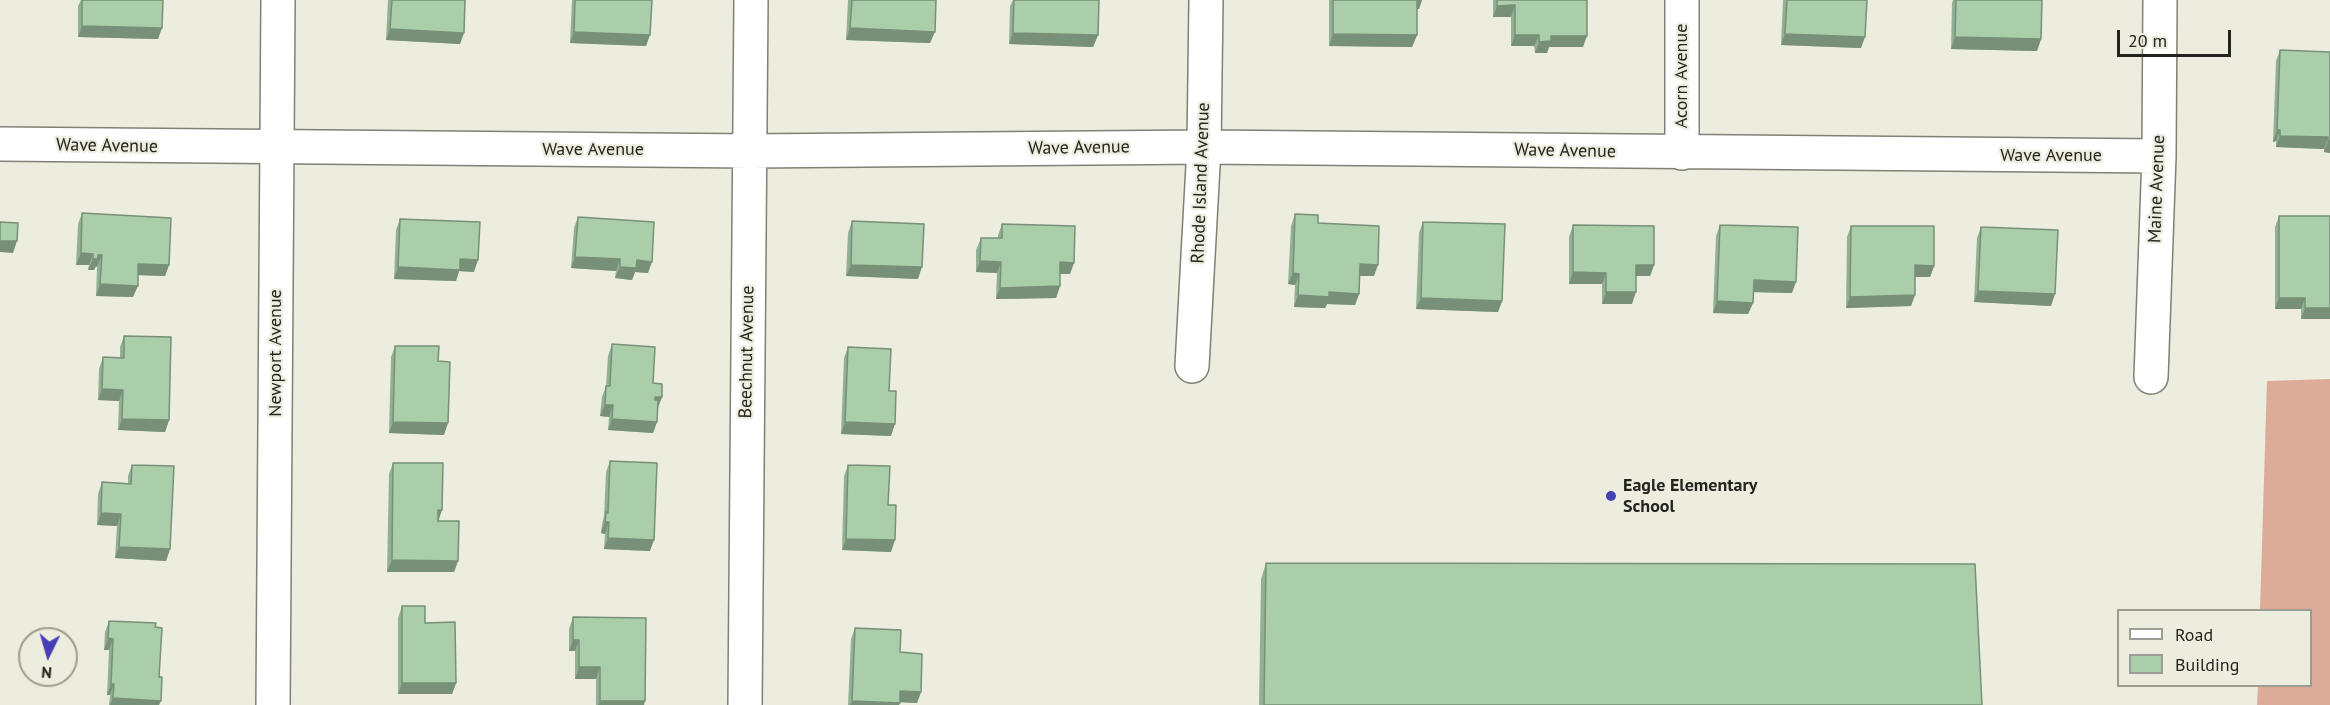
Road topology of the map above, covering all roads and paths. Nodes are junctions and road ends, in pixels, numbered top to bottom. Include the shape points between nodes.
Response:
1 (278, 0) edge
2 (751, 0) edge
3 (1206, 0) edge
4 (1682, 0) edge
5 (2160, 0) edge
6 (0, 144) edge
7 (1204, 147) junction
8 (277, 148) junction
9 (751, 151) junction
10 (1682, 153) junction
11 (2159, 156) junction
12 (1192, 366) dead end
13 (2151, 377) dead end
14 (273, 705) edge
15 (745, 705) edge

1 - 8 street, Newport Avenue
2 - 9 street, Beechnut Avenue
3 - 7 street, Rhode Island Avenue
4 - 10 street, Acorn Avenue
5 - 11 street, Maine Avenue
6 - 8 street, Wave Avenue
7 - 9 street, Wave Avenue
7 - 10 street, Wave Avenue
7 - 12 street, Rhode Island Avenue
8 - 9 street, Wave Avenue
8 - 14 street, Newport Avenue
9 - 15 street, Beechnut Avenue
10 - 11 street, Wave Avenue
11 - 13 street, Maine Avenue

